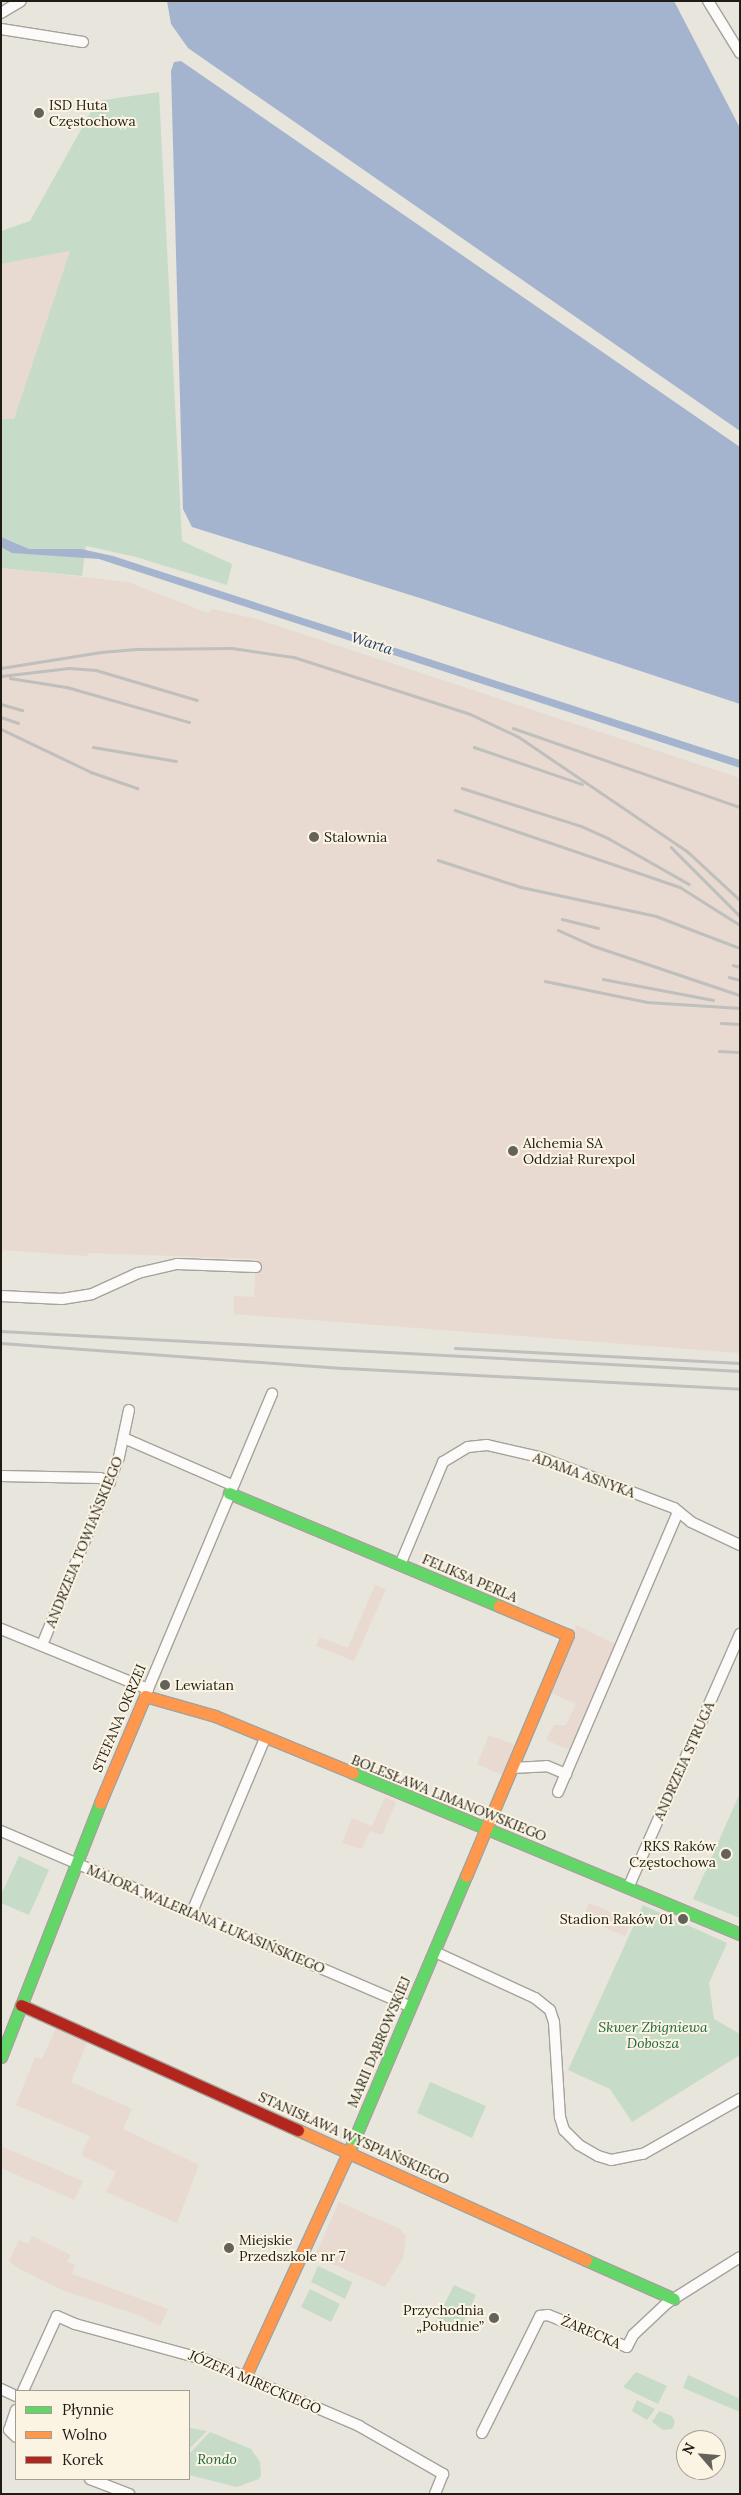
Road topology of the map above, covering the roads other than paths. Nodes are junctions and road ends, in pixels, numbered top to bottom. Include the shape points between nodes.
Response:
1 (21, 1) edge
2 (708, 1) edge
3 (1, 13) edge
4 (1, 29) edge
5 (83, 42) dead end
6 (740, 52) edge
7 (256, 1267) dead end
8 (1, 1296) edge
9 (272, 1394) dead end
10 (129, 1410) dead end
11 (126, 1439) junction
12 (1, 1476) edge
13 (110, 1482) junction
14 (230, 1489) junction
15 (678, 1512) junction
16 (740, 1546) edge
17 (400, 1565) junction
18 (1, 1629) edge
19 (740, 1634) edge
20 (42, 1645) junction
21 (147, 1692) junction
22 (265, 1738) junction
23 (512, 1768) junction
24 (566, 1774) junction
25 (558, 1792) dead end
26 (487, 1829) junction
27 (1, 1831) edge
28 (74, 1863) junction
29 (628, 1888) junction
30 (192, 1912) junction
31 (740, 1934) edge
32 (435, 1952) junction
33 (21, 2005) junction
34 (410, 2006) junction
35 (1, 2057) edge
36 (740, 2099) edge
37 (348, 2152) junction
38 (740, 2257) edge
39 (674, 2299) junction
40 (246, 2375) junction
41 (1, 2389) edge
42 (24, 2390) edge
43 (15, 2396) edge
44 (15, 2413) edge
45 (482, 2433) dead end
46 (15, 2436) edge
47 (93, 2480) edge
48 (129, 2494) edge
49 (435, 2494) edge

1 - 3 street
2 - 6 street
4 - 5 street
7 - 8 street via 177,1264 138,1273 92,1294 62,1299
9 - 14 street, STEFANA OKRZEI
10 - 11 street, ANDRZEJA TOWIAŃSKIEGO
11 - 13 street, ANDRZEJA TOWIAŃSKIEGO
11 - 14 street, ANDRZEJA TOWIAŃSKIEGO
12 - 13 street via 100,1478
13 - 20 street, ANDRZEJA TOWIAŃSKIEGO
14 - 17 street, FELIKSA PERLA
14 - 21 street, STEFANA OKRZEI
15 - 16 street, ADAMA ASNYKA via 691,1522
15 - 17 street, ADAMA ASNYKA via 539,1457 487,1446 468,1447 443,1462
15 - 24 street
17 - 23 street, FELIKSA PERLA via 568,1635
18 - 20 street, BOLESŁAWA LIMANOWSKIEGO
19 - 29 street, ANDRZEJA STRUGA
20 - 21 street, BOLESŁAWA LIMANOWSKIEGO
21 - 22 street, BOLESŁAWA LIMANOWSKIEGO
21 - 28 street, STEFANA OKRZEI
22 - 26 street, BOLESŁAWA LIMANOWSKIEGO
22 - 30 street
23 - 24 street via 547,1766
23 - 26 street, FELIKSA PERLA
24 - 25 street
26 - 29 street, BOLESŁAWA LIMANOWSKIEGO
26 - 32 street, MARII DĄBROWSKIEJ
27 - 28 street, MAJORA WALERIANA ŁUKASIŃSKIEGO
28 - 30 street, MAJORA WALERIANA ŁUKASIŃSKIEGO
28 - 33 street, STEFANA OKRZEI
29 - 31 street, BOLESŁAWA LIMANOWSKIEGO
30 - 34 street, MAJORA WALERIANA ŁUKASIŃSKIEGO
32 - 34 street, MARII DĄBROWSKIEJ
32 - 36 street via 535,1998 550,2010 554,2022 560,2117 564,2130 579,2145 598,2156 611,2160 643,2154
33 - 35 street, STEFANA OKRZEI
33 - 37 street, STANISŁAWA WYSPIAŃSKIEGO
34 - 37 street, MARII DĄBROWSKIEJ
37 - 39 street, STANISŁAWA WYSPIAŃSKIEGO
37 - 40 street, MARII DĄBROWSKIEJ
38 - 39 street, ŻARECKA
39 - 45 street, ŻARECKA via 633,2335 627,2347 548,2314 540,2316
40 - 42 street, JÓZEFA MIRECKIEGO via 175,2349 75,2324 57,2316
40 - 49 street, JÓZEFA MIRECKIEGO via 359,2426 443,2474
41 - 43 street
44 - 46 street via 9,2430
47 - 48 street

